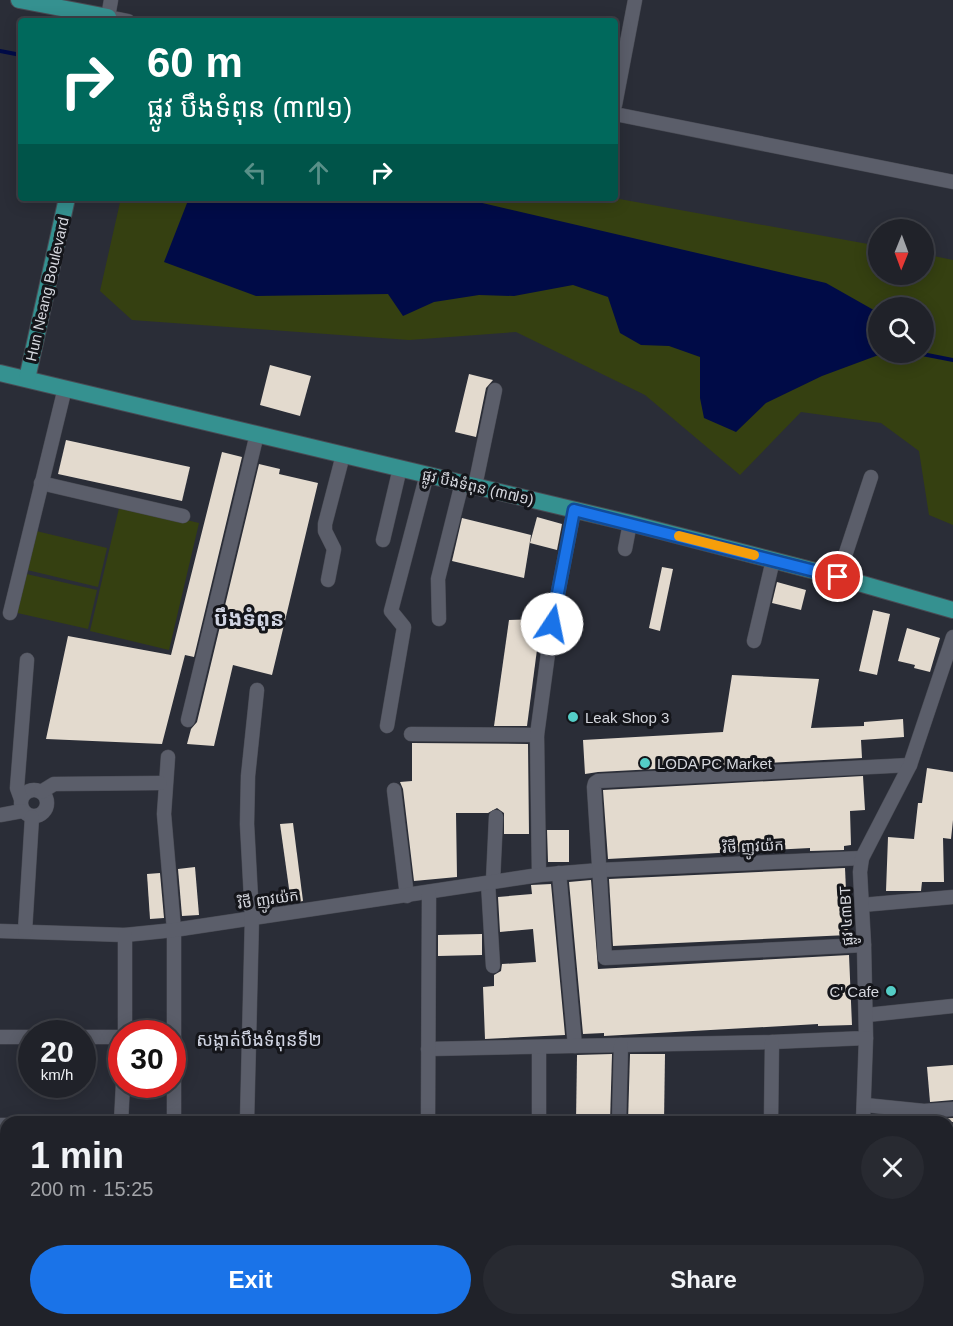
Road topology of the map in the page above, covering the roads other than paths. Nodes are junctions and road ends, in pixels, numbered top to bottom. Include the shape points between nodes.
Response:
1 (19, 0) edge
2 (111, 0) edge
3 (635, 0) edge
4 (102, 18) edge
5 (107, 18) edge
6 (618, 89) edge
7 (618, 115) edge
8 (953, 182) edge
9 (66, 201) edge
10 (0, 373) edge
11 (27, 379) junction
12 (65, 388) junction
13 (495, 390) dead end
14 (256, 434) junction
15 (343, 454) junction
16 (400, 468) junction
17 (427, 474) junction
18 (871, 477) dead end
19 (42, 483) junction
20 (469, 484) junction
21 (574, 510) junction
22 (183, 516) dead end
23 (630, 523) junction
24 (383, 540) dead end
25 (625, 549) dead end
26 (773, 560) junction
27 (838, 577) junction
28 (328, 580) dead end
29 (953, 610) edge
30 (10, 613) dead end
31 (439, 619) dead end
32 (953, 637) edge
33 (754, 641) dead end
34 (27, 660) dead end
35 (256, 690) dead end
36 (188, 720) dead end
37 (387, 726) dead end
38 (411, 734) dead end
39 (537, 735) junction
40 (168, 757) dead end
41 (910, 765) junction
42 (160, 783) dead end
43 (394, 790) dead end
44 (41, 792) junction
45 (25, 809) junction
46 (0, 815) edge
47 (496, 817) dead end
48 (862, 858) junction
49 (600, 870) junction
50 (559, 873) junction
51 (539, 875) junction
52 (490, 882) junction
53 (429, 892) junction
54 (407, 896) junction
55 (953, 897) edge
56 (862, 905) junction
57 (252, 917) junction
58 (174, 930) junction
59 (0, 931) edge
60 (25, 931) junction
61 (125, 935) junction
62 (864, 945) junction
63 (493, 966) dead end
64 (953, 1006) edge
65 (867, 1015) junction
66 (125, 1020) edge
67 (0, 1037) edge
68 (18, 1037) edge
69 (866, 1038) junction
70 (772, 1042) junction
71 (621, 1045) junction
72 (575, 1046) junction
73 (539, 1048) junction
74 (428, 1049) junction
75 (122, 1098) edge
76 (865, 1105) junction
77 (953, 1109) edge
78 (121, 1116) edge
79 (174, 1116) edge
80 (247, 1116) edge
81 (428, 1116) edge
82 (539, 1116) edge
83 (620, 1116) edge
84 (771, 1116) edge
85 (864, 1116) edge
86 (919, 1116) edge
87 (928, 1116) edge

1 - 4 main road
2 - 5 street
3 - 6 street
7 - 8 street
9 - 11 main road, Hun Neang Boulevard
10 - 11 main road, ផ្លូវ បឹងទំពុន (៣៧១)
11 - 12 main road, ផ្លូវ បឹងទំពុន (៣៧១)
12 - 14 main road, ផ្លូវ បឹងទំពុន (៣៧១)
12 - 19 street
13 - 20 street
14 - 15 main road, ផ្លូវ បឹងទំពុន (៣៧១)
14 - 36 street
15 - 16 main road, ផ្លូវ បឹងទំពុន (៣៧១)
15 - 28 street via 324,524 334,549
16 - 17 main road, ផ្លូវ បឹងទំពុន (៣៧១)
16 - 24 street
17 - 20 main road, ផ្លូវ បឹងទំពុន (៣៧១)
17 - 37 street via 391,611 404,627
18 - 27 street
19 - 22 street
19 - 30 street
20 - 21 main road, ផ្លូវ បឹងទំពុន (៣៧១)
20 - 31 street via 438,579
21 - 23 main road, ផ្លូវ បឹងទំពុន (៣៧១)
21 - 39 street via 552,624
23 - 25 street
23 - 26 main road, ផ្លូវ បឹងទំពុន (៣៧១)
26 - 27 main road, ផ្លូវ បឹងទំពុន (៣៧១)
26 - 33 street
27 - 29 main road, ផ្លូវ បឹងទំពុន (៣៧១)
32 - 41 street, ផ្លូវ ៤៣BT
34 - 45 street via 17,788
35 - 57 street via 247,824
38 - 39 street
39 - 51 street
40 - 58 street via 164,814
41 - 48 street, ផ្លូវ ៤៣BT
41 - 49 street via 598,781 594,788
42 - 44 street via 54,784
43 - 54 street
44 - 45 street via 29,791
44 - 45 street via 46,808 41,814
45 - 46 street
45 - 60 street
47 - 52 street
48 - 49 street, វិថី ញូវយ៉ក
48 - 56 street, ផ្លូវ ៤៣BT
49 - 50 street, វិថី ញូវយ៉ក
49 - 62 street via 605,958
50 - 51 street, វិថី ញូវយ៉ក
50 - 72 street
51 - 52 street, វិថី ញូវយ៉ក
52 - 53 street, វិថី ញូវយ៉ក
52 - 63 street
53 - 54 street, វិថី ញូវយ៉ក
53 - 74 street
54 - 57 street, វិថី ញូវយ៉ក
55 - 56 street
56 - 62 street, ផ្លូវ ៤៣BT
57 - 58 street, វិថី ញូវយ៉ក
57 - 80 street
58 - 61 street, វិថី ញូវយ៉ក
58 - 79 street
59 - 60 street, វិថី ញូវយ៉ក
60 - 61 street, វិថី ញូវយ៉ក
61 - 66 street
62 - 65 street, ផ្លូវ ៤៣BT
64 - 65 street
65 - 69 street, ផ្លូវ ៤៣BT
67 - 68 street
69 - 70 street
69 - 76 street, ផ្លូវ ៤៣BT
70 - 71 street
70 - 84 street
71 - 72 street
71 - 83 street
72 - 73 street
73 - 74 street
73 - 82 street
74 - 81 street
75 - 78 street
76 - 85 street, ផ្លូវ ៤៣BT
76 - 86 street
77 - 87 street

